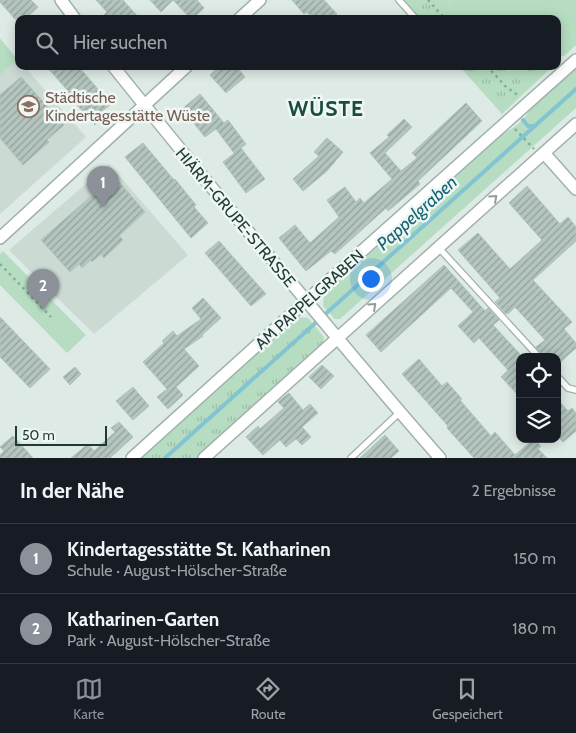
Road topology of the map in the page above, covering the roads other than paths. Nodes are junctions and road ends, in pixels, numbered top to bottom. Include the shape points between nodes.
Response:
1 (60, 0) edge
2 (260, 0) edge
3 (399, 0) edge
4 (73, 15) edge
5 (243, 15) edge
6 (412, 15) edge
7 (576, 60) edge
8 (116, 70) edge
9 (183, 70) edge
10 (144, 105) junction
11 (576, 124) edge
12 (544, 153) junction
13 (576, 189) edge
14 (0, 238) edge
15 (438, 248) junction
16 (309, 304) junction
17 (337, 339) junction
18 (535, 353) edge
19 (561, 380) edge
20 (576, 390) edge
21 (400, 412) junction
22 (132, 458) edge
23 (204, 458) edge
24 (351, 458) edge
25 (440, 458) edge

1 - 4 street
2 - 5 street
3 - 6 lane
7 - 16 street, AM PAPPELGRABEN
8 - 10 street, HIÄRM-GRUPE-STRASSE
9 - 10 street
10 - 14 street
10 - 16 street, HIÄRM-GRUPE-STRASSE
11 - 12 street
12 - 13 street
15 -> 12 street
17 -> 15 street
15 - 18 lane
16 - 17 street, HIÄRM-GRUPE-STRASSE
16 - 22 street, AM PAPPELGRABEN
17 - 21 street, HIÄRM-GRUPE-STRASSE
17 - 23 street
19 - 20 lane via 568,388
21 - 24 lane
21 - 25 street, HIÄRM-GRUPE-STRASSE

